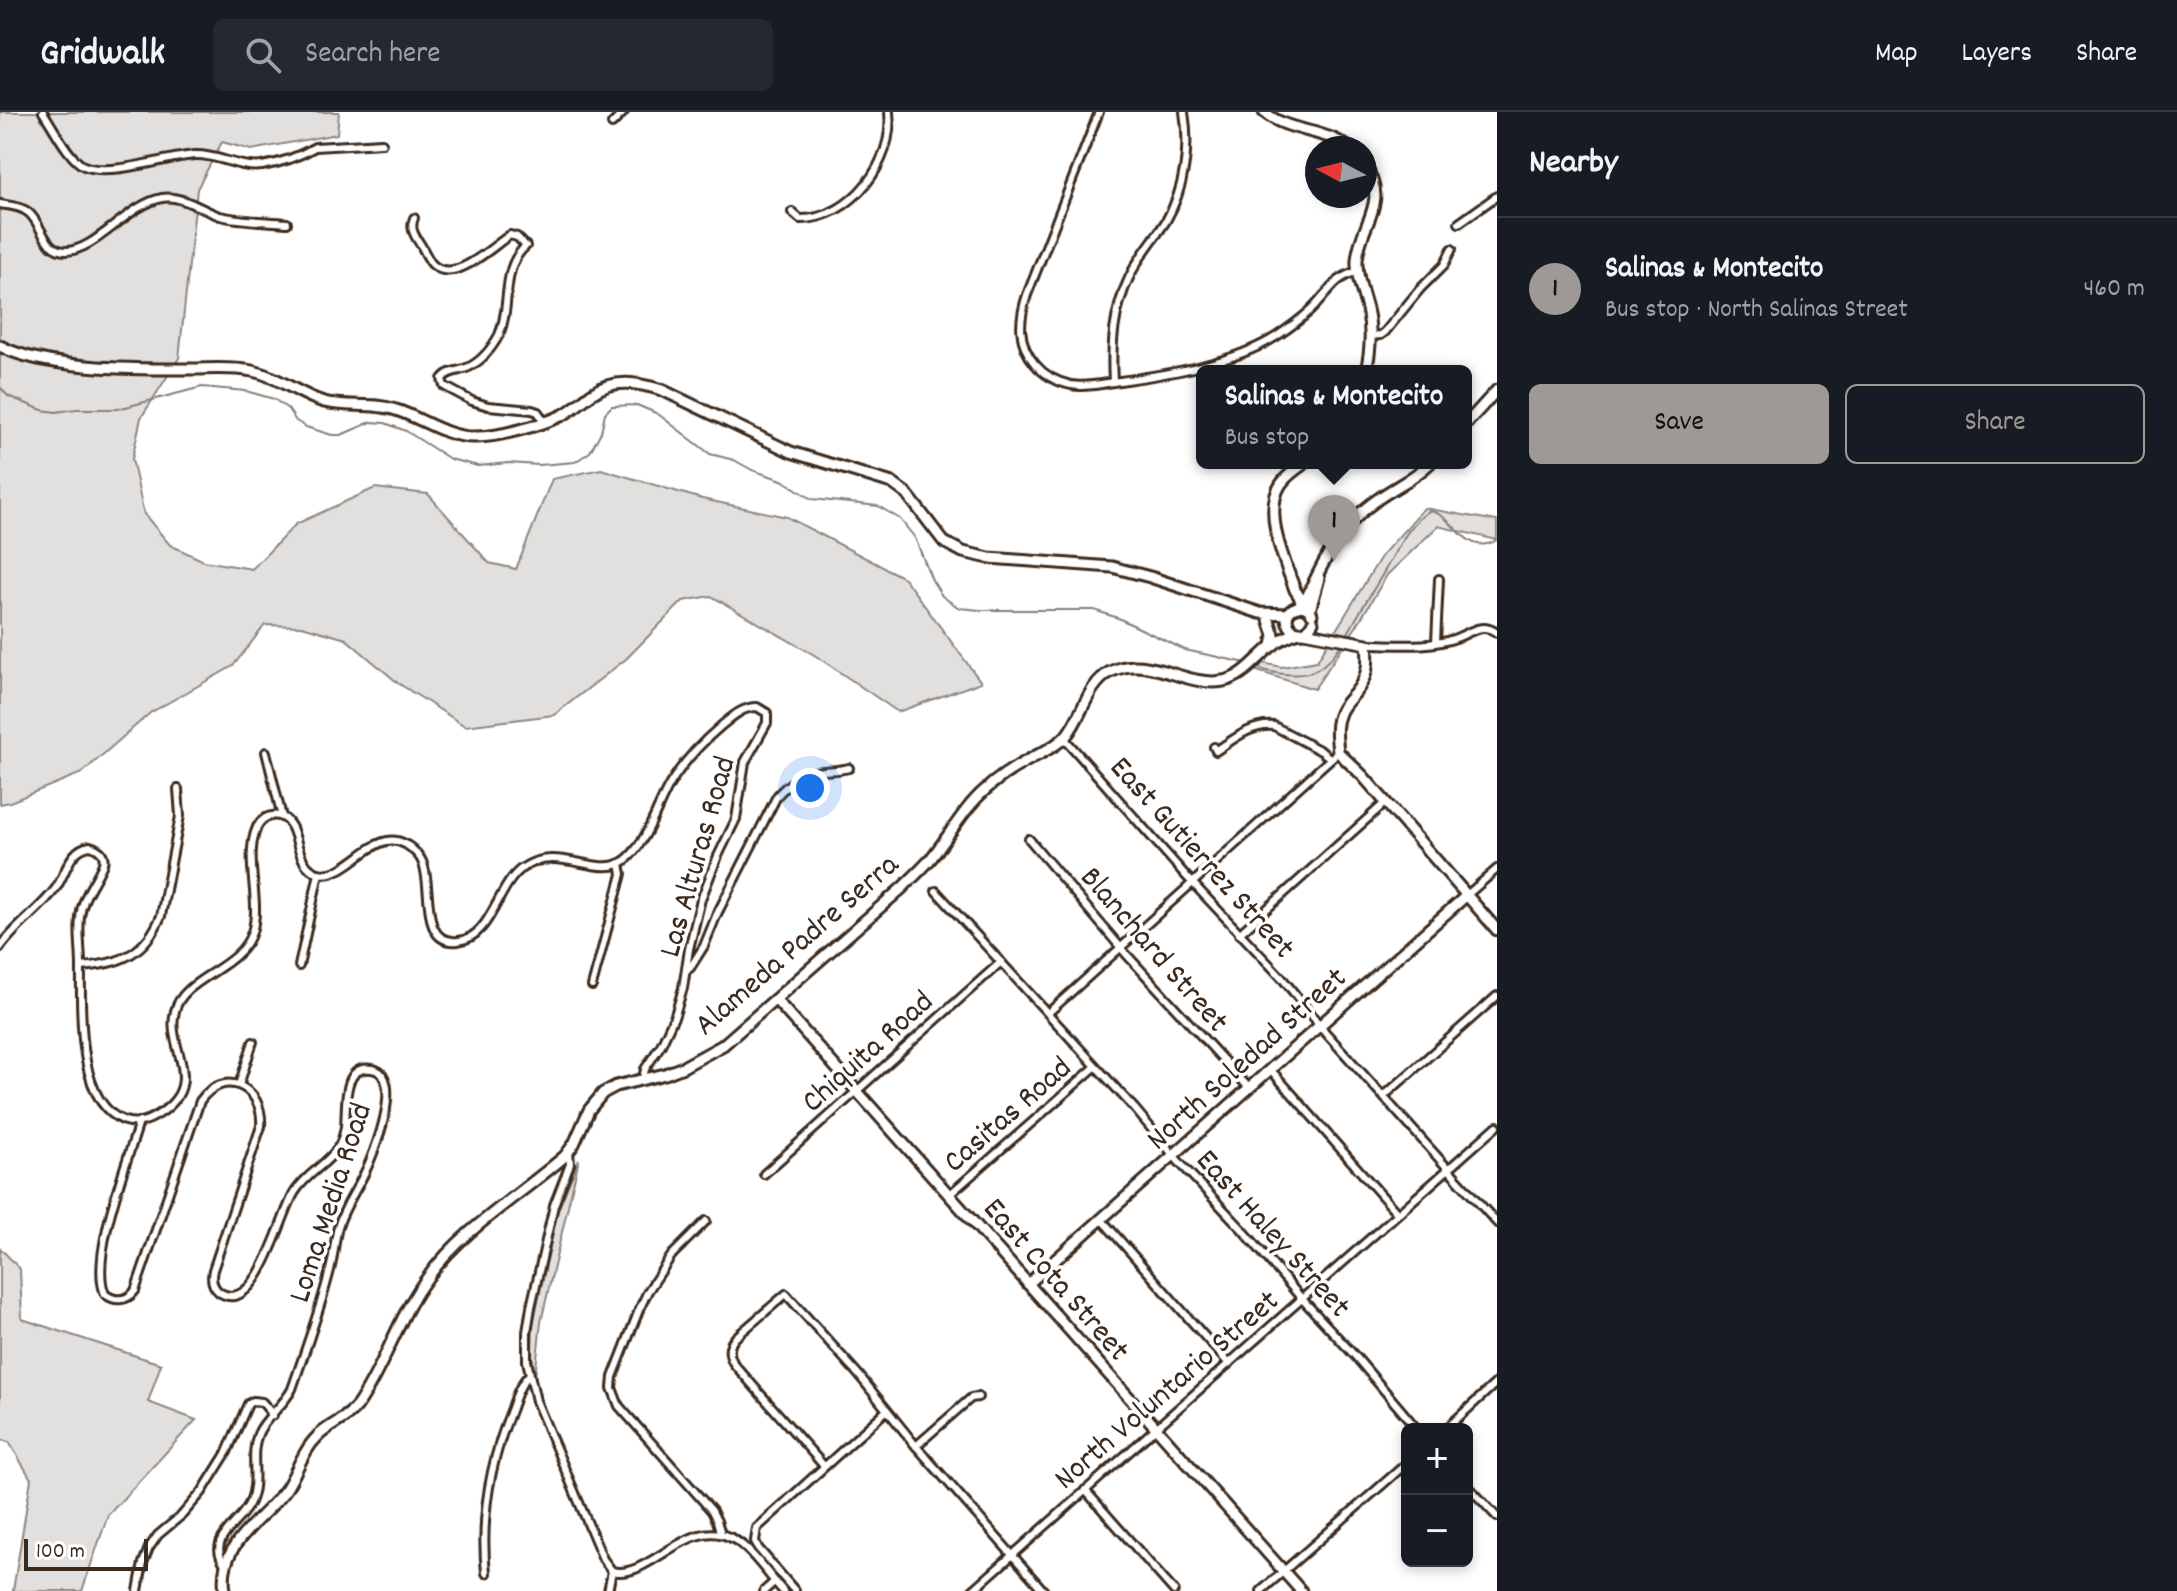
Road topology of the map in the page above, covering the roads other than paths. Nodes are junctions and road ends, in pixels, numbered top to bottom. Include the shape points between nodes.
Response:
1 (43, 112) edge
2 (624, 112) edge
3 (889, 112) edge
4 (1099, 112) edge
5 (1184, 112) edge
6 (1264, 112) edge
7 (612, 124) dead end
8 (1328, 136) edge
9 (382, 143) dead end
10 (1497, 196) edge
11 (0, 204) edge
12 (1372, 208) edge
13 (792, 212) dead end
14 (414, 218) dead end
15 (287, 223) dead end
16 (1459, 223) dead end
17 (1452, 249) dead end
18 (1357, 272) junction
19 (1371, 336) junction
20 (0, 346) edge
21 (1201, 365) edge
22 (1367, 365) edge
23 (1196, 367) edge
24 (1113, 382) junction
25 (1497, 390) edge
26 (1472, 417) edge
27 (544, 421) junction
28 (1298, 469) edge
29 (1424, 469) edge
30 (1319, 575) junction
31 (1439, 579) dead end
32 (1294, 588) junction
33 (1309, 590) junction
34 (1296, 613) junction
35 (1265, 616) junction
36 (1313, 622) junction
37 (1302, 632) junction
38 (1497, 633) edge
39 (1331, 636) junction
40 (1436, 642) junction
41 (1367, 644) junction
42 (1273, 645) junction
43 (1064, 738) junction
44 (1214, 747) dead end
45 (266, 752) dead end
46 (1334, 755) junction
47 (849, 768) dead end
48 (178, 789) dead end
49 (1386, 802) junction
50 (282, 817) junction
51 (1029, 839) dead end
52 (620, 864) junction
53 (1497, 869) edge
54 (319, 873) junction
55 (1193, 883) junction
56 (936, 891) dead end
57 (1467, 895) junction
58 (1497, 930) edge
59 (1239, 934) junction
60 (0, 948) edge
61 (1121, 948) junction
62 (1001, 962) junction
63 (299, 966) dead end
64 (81, 967) junction
65 (686, 970) junction
66 (592, 986) dead end
67 (1497, 996) edge
68 (776, 1000) junction
69 (1048, 1013) junction
70 (1320, 1025) junction
71 (253, 1042) dead end
72 (1095, 1067) junction
73 (1270, 1069) junction
74 (643, 1079) junction
75 (239, 1085) junction
76 (1249, 1088) junction
77 (856, 1091) junction
78 (1384, 1096) junction
79 (139, 1122) junction
80 (1497, 1126) edge
81 (569, 1152) junction
82 (1174, 1155) junction
83 (1449, 1169) junction
84 (764, 1174) dead end
85 (949, 1195) junction
86 (1397, 1213) junction
87 (1102, 1220) junction
88 (706, 1221) dead end
89 (1497, 1223) edge
90 (1028, 1284) junction
91 (1302, 1299) junction
92 (1229, 1364) junction
93 (529, 1375) junction
94 (1497, 1382) edge
95 (978, 1397) dead end
96 (886, 1411) junction
97 (273, 1415) junction
98 (1412, 1423) edge
99 (1453, 1423) edge
100 (1155, 1428) junction
101 (916, 1446) junction
102 (824, 1466) junction
103 (1401, 1468) edge
104 (1085, 1490) junction
105 (1473, 1491) edge
106 (1497, 1517) edge
107 (721, 1534) junction
108 (1013, 1556) junction
109 (226, 1565) junction
110 (612, 1571) junction
111 (1283, 1571) junction
112 (486, 1573) dead end
113 (774, 1582) junction
114 (138, 1591) edge
115 (225, 1591) edge
116 (608, 1591) edge
117 (764, 1591) edge
118 (783, 1591) edge
119 (795, 1591) edge
120 (972, 1591) edge
121 (1044, 1591) edge
122 (1174, 1591) edge
123 (1261, 1591) edge
124 (1301, 1591) edge

1 - 9 street via 75,162 93,168 196,155 261,166 315,147
2 - 7 street
3 - 13 street via 888,145 870,181 842,205 817,217 800,219
4 - 24 street via 1027,295 1020,326 1030,357 1051,377 1080,386
5 - 24 street via 1183,176 1169,214 1121,298 1113,333
6 - 8 street via 1288,126
10 - 16 street
11 - 15 street via 28,212 51,245 63,251 163,198 181,199 223,217
12 - 18 street
14 - 27 street via 413,232 440,270 464,267 510,235 526,246 510,269 505,315 492,347 477,362 442,379 444,386 472,401 532,410
17 - 19 street via 1446,263 1385,332
18 - 19 street
18 - 21 street via 1340,279 1277,336
19 - 22 street
20 - 27 street via 28,356 86,364 256,371 321,401 390,408 462,436 491,436
23 - 24 street
25 - 26 street
27 - 35 street via 563,415 605,387 624,383 662,390 791,452 892,483 958,551 1124,569
28 - 32 street via 1281,484 1274,506
29 - 30 street via 1352,521
30 - 33 street
30 - 34 street via 1318,585
31 - 40 street
32 - 33 street
32 - 34 street via 1299,596
33 - 34 street
34 - 35 street
34 - 36 street
34 - 37 street via 1291,628
34 - 42 street, Alameda Padre Serra
35 - 42 street
36 - 37 street
36 - 39 street
37 - 39 street
37 - 42 street, Alameda Padre Serra
38 - 40 street via 1478,627
39 - 41 street
40 - 41 street
41 - 46 street via 1368,670 1343,705
42 - 43 street, Alameda Padre Serra via 1241,673 1223,681 1194,680 1142,666 1113,671 1095,685
43 - 55 street, East Gutierrez Street
43 - 68 street, Alameda Padre Serra via 985,790 928,862
44 - 46 street via 1216,751 1249,729 1274,726
45 - 50 street
46 - 49 street
46 - 55 street
47 - 65 street via 806,775 777,796 704,946
48 - 64 street via 180,816 156,928 136,953
49 - 57 street
49 - 59 street
50 - 54 street via 292,827 307,865
50 - 79 street via 265,818 255,835 255,919 250,938 240,953 176,1005 180,1090 162,1112
51 - 61 street, Blanchard Street
52 - 54 street via 535,861 511,879 476,934 456,942 432,927 425,864 406,845 381,843 338,869
52 - 65 street, Las Alturas Road via 634,851 694,750 741,711 764,710 767,723 745,762 736,819 706,883
52 - 66 street via 622,874
53 - 57 street, North Soledad Street
54 - 63 street
55 - 59 street, East Gutierrez Street
55 - 61 street
56 - 62 street, East Haley Street
57 - 58 street
57 - 70 street, North Soledad Street
59 - 70 street, East Gutierrez Street
60 - 64 street via 50,896 73,854 95,846 104,860 81,908
61 - 69 street
61 - 76 street, Blanchard Street
62 - 69 street, East Haley Street
62 - 77 street, Chiquita Road
64 - 79 street via 82,1023 92,1084 109,1112
65 - 74 street, Las Alturas Road via 672,1022
67 - 78 street
68 - 74 street, Alameda Padre Serra via 723,1045 691,1064
68 - 77 street, East Cota Street
69 - 72 street, East Haley Street
70 - 73 street, North Soledad Street
70 - 78 street, East Gutierrez Street
71 - 75 street
72 - 82 street, East Haley Street
72 - 85 street, Casitas Road
73 - 76 street, North Soledad Street
73 - 86 street
74 - 81 street, Alameda Padre Serra via 603,1093
75 - 79 street via 218,1085 200,1101 137,1287 116,1300 102,1286 104,1246
75 - 97 street, Loma Media Road via 254,1096 262,1116 213,1270 217,1290 230,1295 244,1291 258,1277 293,1193 339,1145 354,1074 375,1070 387,1084 376,1145 342,1215 326,1286 292,1389
76 - 82 street, North Soledad Street
77 - 84 street, Chiquita Road
77 - 85 street, East Cota Street
78 - 83 street, East Gutierrez Street
80 - 83 street, North Voluntario Street
81 - 93 street via 530,1315
81 - 109 street, Alameda Padre Serra via 433,1270 357,1406 316,1439 285,1490 242,1535
82 - 87 street, North Soledad Street
82 - 91 street, East Haley Street
83 - 86 street, North Voluntario Street
83 - 89 street, East Gutierrez Street
85 - 90 street, East Cota Street
86 - 91 street, North Voluntario Street
87 - 90 street, North Soledad Street
87 - 92 street
88 - 107 street via 654,1282 612,1388 619,1406 712,1511
90 - 100 street, East Cota Street
91 - 92 street, North Voluntario Street
91 - 98 street, East Haley Street
92 - 100 street, North Voluntario Street
93 - 110 street
93 - 112 street via 494,1461 482,1539
94 - 99 street
95 - 101 street
96 - 101 street
96 - 102 street
96 - 102 street via 786,1294 736,1337 729,1355 734,1364
97 - 109 street, Loma Media Road via 256,1438 252,1499 219,1543
97 - 114 street via 262,1402 248,1404 202,1492 149,1548
100 - 104 street, North Voluntario Street
100 - 111 street, East Cota Street
101 - 108 street
102 - 119 street via 760,1523 755,1537 761,1552
103 - 111 street
104 - 108 street, North Voluntario Street
104 - 122 street
105 - 106 street
107 - 110 street via 689,1539 629,1572
107 - 113 street via 739,1543
108 - 120 street, North Voluntario Street
108 - 121 street
109 - 115 street, Alameda Padre Serra
110 - 116 street
111 - 123 street
111 - 124 street, East Cota Street
113 - 117 street
113 - 118 street

